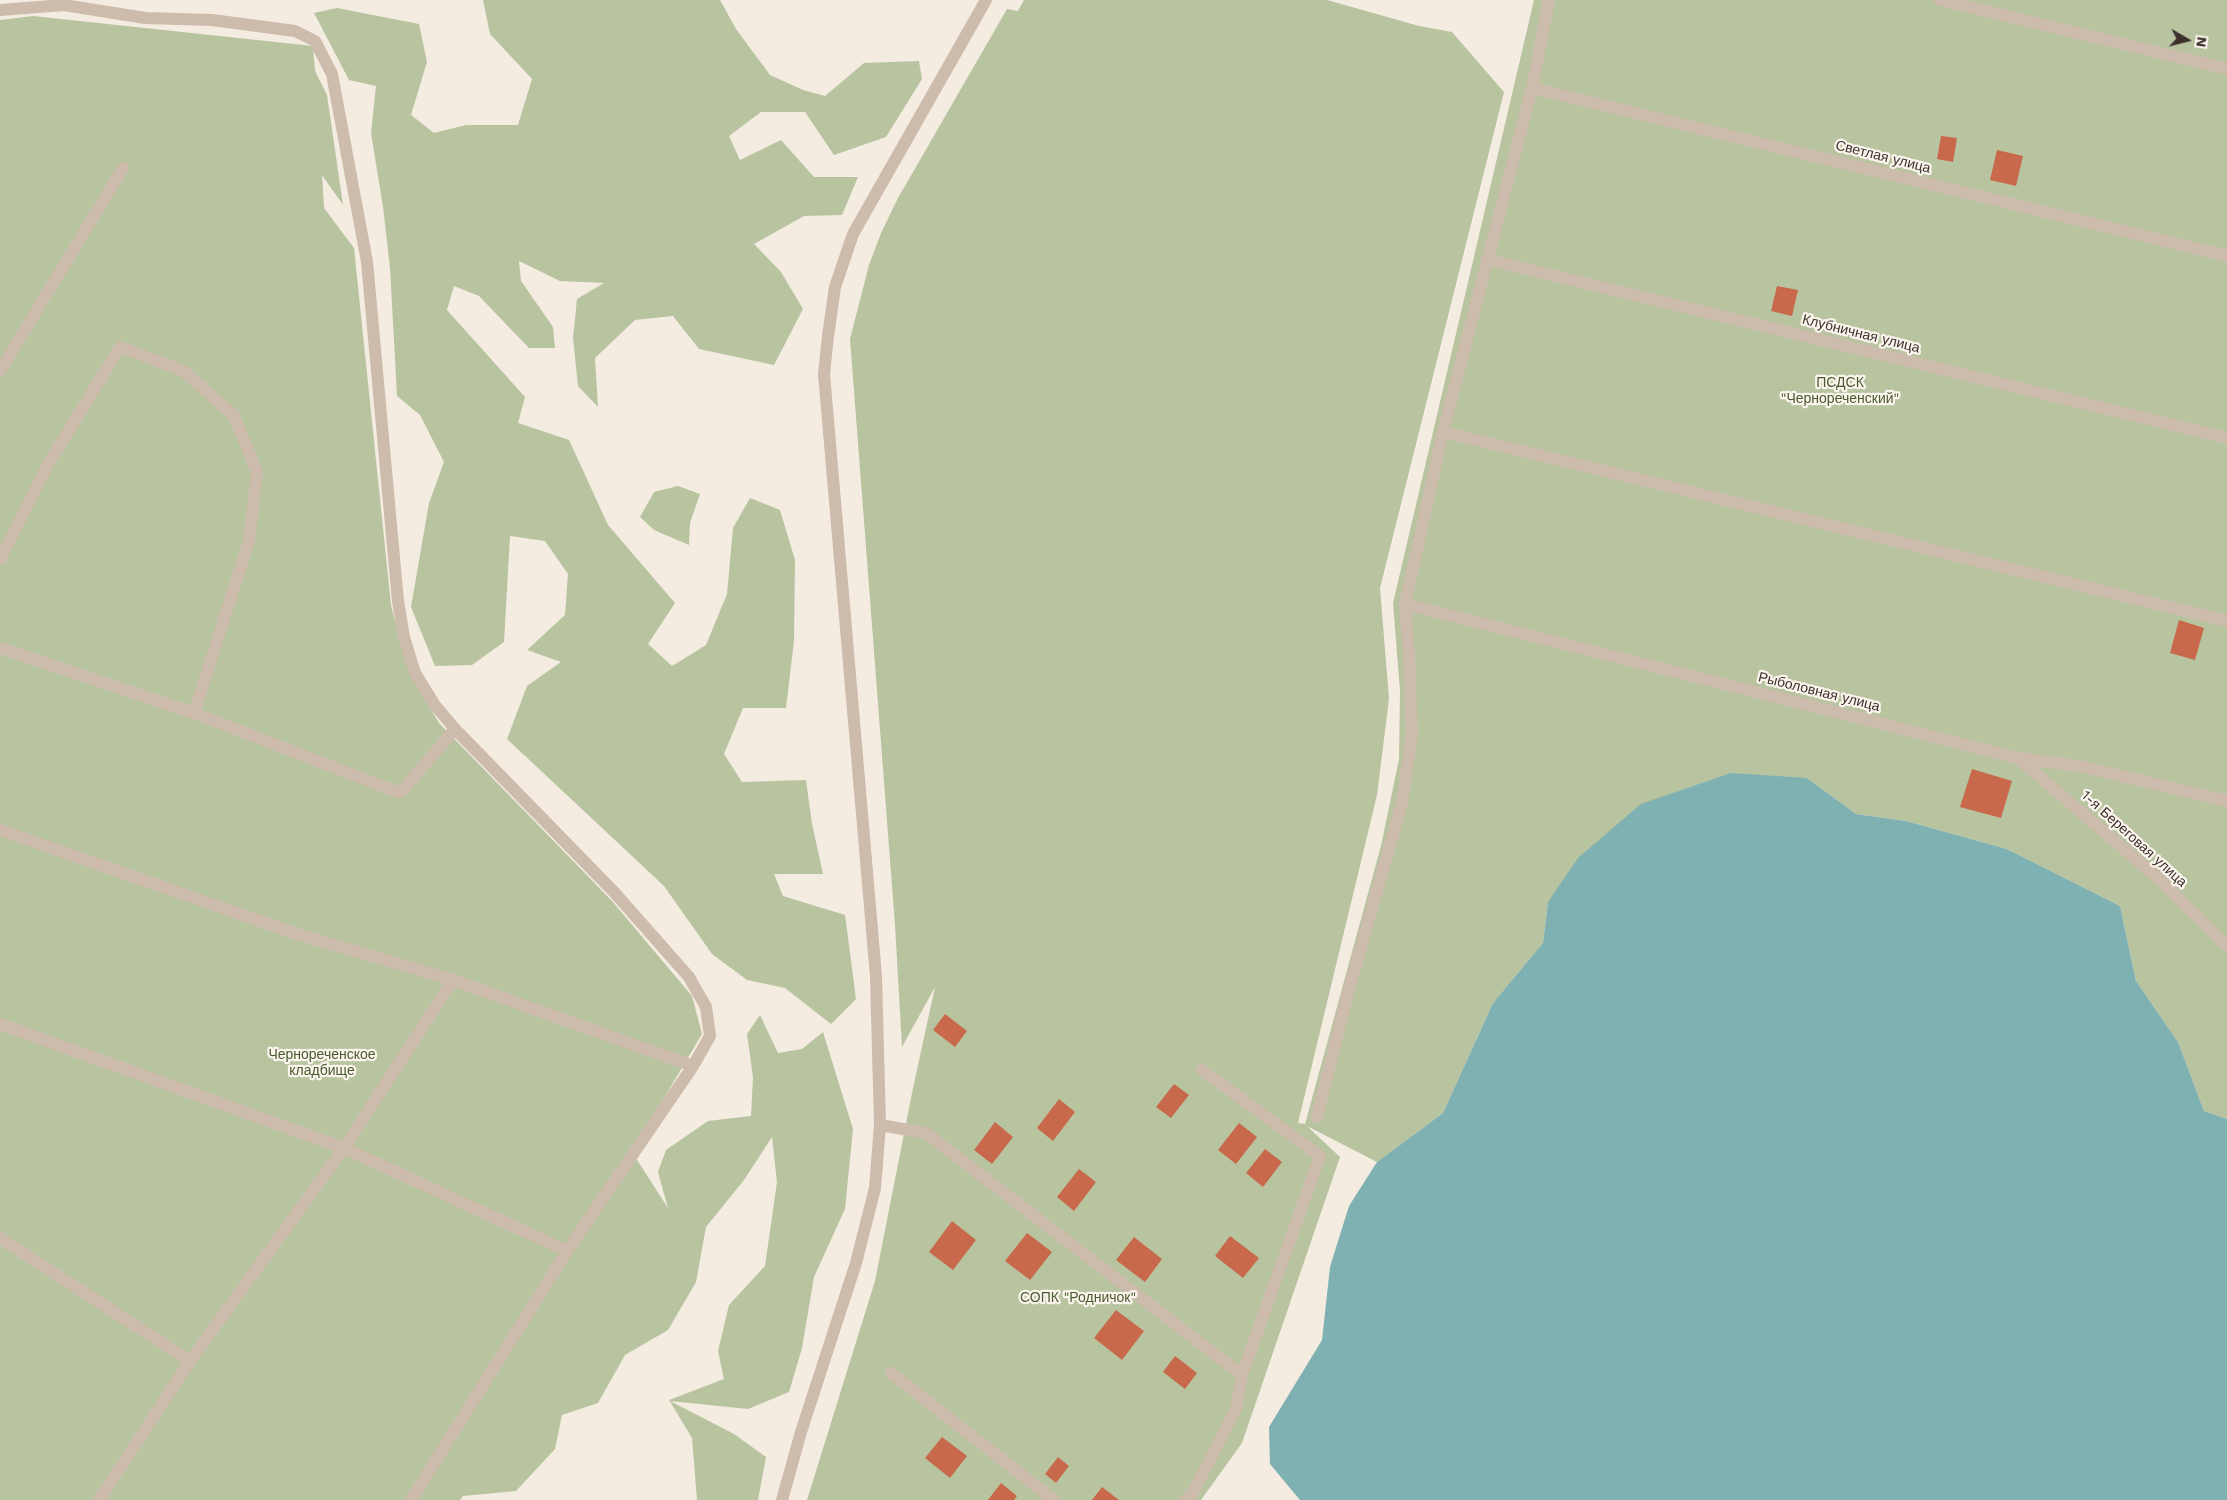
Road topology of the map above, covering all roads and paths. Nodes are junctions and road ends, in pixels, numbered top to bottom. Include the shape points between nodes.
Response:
1 (986, 0) edge
2 (1549, 0) edge
3 (1940, 0) edge
4 (0, 10) edge
5 (2227, 69) edge
6 (1532, 88) junction
7 (123, 168) dead end
8 (2227, 256) edge
9 (1488, 260) junction
10 (0, 371) edge
11 (1443, 432) junction
12 (2227, 438) edge
13 (0, 559) edge
14 (1405, 604) junction
15 (2227, 622) edge
16 (0, 648) edge
17 (194, 713) junction
18 (455, 729) junction
19 (2018, 758) junction
20 (2227, 801) edge
21 (0, 830) edge
22 (2227, 946) edge
23 (452, 980) junction
24 (0, 1024) edge
25 (693, 1066) junction
26 (1202, 1070) dead end
27 (1317, 1117) dead end
28 (880, 1125) junction
29 (344, 1148) junction
30 (0, 1238) edge
31 (567, 1251) junction
32 (190, 1361) junction
33 (891, 1373) dead end
34 (1242, 1375) junction
35 (99, 1500) edge
36 (411, 1500) edge
37 (782, 1500) edge
38 (1054, 1500) edge
39 (1186, 1500) edge

1 - 28 street via 853,234 835,287 824,374 876,976
2 - 6 street
3 - 5 street
4 - 18 street via 64,5 145,18 212,20 295,31 315,41 332,74 367,262 404,637 415,673 434,704
6 - 8 street, Светлая улица
6 - 9 street
7 - 10 street
9 - 11 street
9 - 12 street, Клубничная улица
11 - 14 street
11 - 15 street
13 - 17 street via 50,461 120,347 184,371 234,416 257,472 250,542
14 - 19 street, Рыболовная улица
14 - 27 street via 1412,734 1402,803
16 - 17 street
17 - 18 street via 400,794
18 - 25 street via 614,892 690,977 706,1007 710,1036
19 - 20 street, Рыболовная улица via 2079,766
19 - 22 street, 1-я Береговая улица via 2159,878
21 - 23 street via 297,934
23 - 25 street
23 - 29 street
24 - 29 street
25 - 31 street
26 - 34 street via 1320,1156
28 - 34 street via 926,1133
28 - 37 street via 875,1188 856,1263
29 - 31 street
29 - 32 street
30 - 32 street
31 - 36 street
32 - 35 street
33 - 38 street
34 - 39 street via 1236,1409

